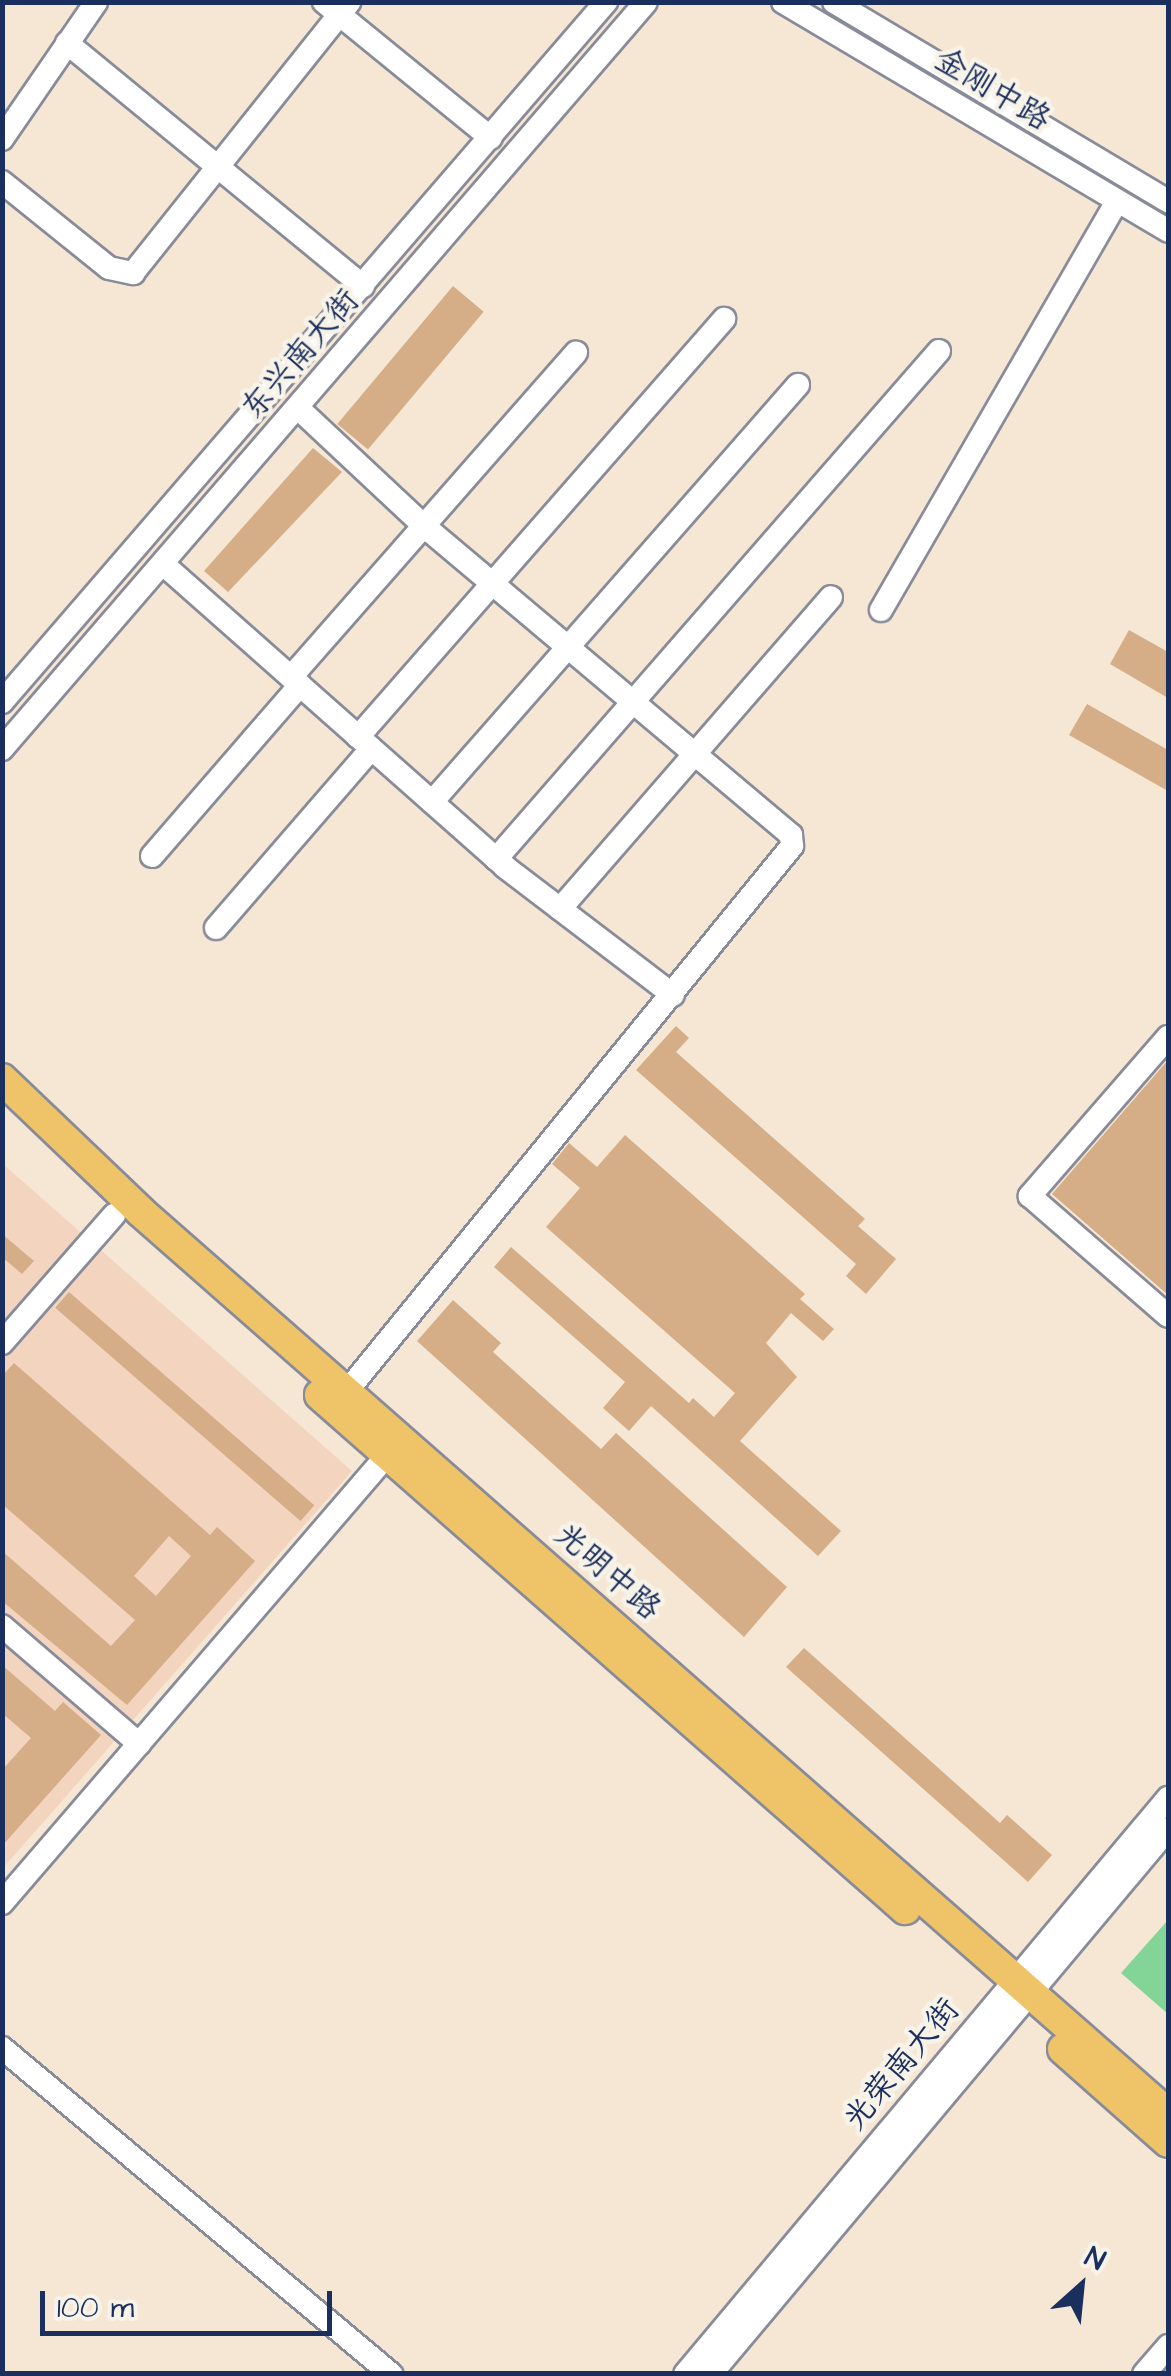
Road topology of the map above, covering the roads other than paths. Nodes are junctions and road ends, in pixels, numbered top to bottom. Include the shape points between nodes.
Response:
1 (96, 2) edge
2 (606, 2) edge
3 (646, 2) edge
4 (783, 2) edge
5 (834, 2) edge
6 (337, 7) edge
7 (68, 42) junction
8 (2, 138) edge
9 (491, 138) junction
10 (218, 166) junction
11 (2, 182) edge
12 (1168, 201) edge
13 (1117, 202) junction
14 (1168, 232) edge
15 (364, 286) junction
16 (724, 319) dead end
17 (939, 351) dead end
18 (576, 353) dead end
19 (798, 385) dead end
20 (298, 408) junction
21 (424, 526) junction
22 (163, 564) junction
23 (493, 584) junction
24 (831, 597) dead end
25 (880, 610) dead end
26 (568, 647) junction
27 (295, 681) junction
28 (2, 702) edge
29 (633, 702) junction
30 (365, 743) junction
31 (2, 749) edge
32 (695, 754) junction
33 (432, 802) junction
34 (152, 856) dead end
35 (496, 859) junction
36 (560, 909) junction
37 (216, 928) dead end
38 (673, 995) junction
39 (1168, 1037) edge
40 (2, 1080) edge
41 (2, 1108) edge
42 (114, 1215) junction
43 (1168, 1316) edge
44 (2, 1343) edge
45 (347, 1391) junction
46 (388, 1454) junction
47 (2, 1626) edge
48 (140, 1744) junction
49 (1168, 1798) edge
50 (1168, 1829) edge
51 (2, 1903) edge
52 (1017, 1994) junction
53 (2, 2048) edge
54 (1168, 2114) edge
55 (1168, 2142) edge
56 (1168, 2346) edge
57 (391, 2374) edge
58 (685, 2374) edge
59 (712, 2374) edge
60 (1144, 2374) edge

1 - 7 street
2 - 9 street, 东兴南大街
3 - 20 street, 东兴南大街
4 - 13 street, 金刚中路
5 - 12 street, 金刚中路
6 - 9 street
6 - 10 street
7 - 8 street
7 - 10 street
9 - 15 street, 东兴南大街
10 - 11 street via 132,273 109,268
10 - 15 street
13 - 14 street, 金刚中路
13 - 25 street
15 - 28 street, 东兴南大街
16 - 23 street
17 - 29 street
18 - 21 street
19 - 26 street
20 - 21 street
20 - 22 street, 东兴南大街
21 - 23 street
21 - 27 street
22 - 27 street
22 - 31 street, 东兴南大街
23 - 26 street
23 - 30 street
24 - 32 street
26 - 29 street
26 - 33 street
27 - 30 street
27 - 34 street
29 - 32 street
29 - 35 street
30 - 33 street
30 - 37 street
32 - 36 street
32 - 38 street via 790,835 792,846
33 - 35 street
35 - 36 street
36 - 38 street
38 - 45 street
39 - 43 street via 1030,1196
40 - 45 main road, 光明中路
41 - 42 main road, 光明中路
42 - 44 street
42 - 46 main road, 光明中路
45 - 52 main road, 光明中路
46 - 48 street
46 - 52 main road, 光明中路
47 - 48 street
48 - 51 street
49 - 52 street, 光荣南大街
50 - 52 street, 光荣南大街
52 - 54 main road, 光明中路
52 - 55 main road, 光明中路
52 - 58 street, 光荣南大街
52 - 59 street, 光荣南大街
53 - 57 street
56 - 60 street

